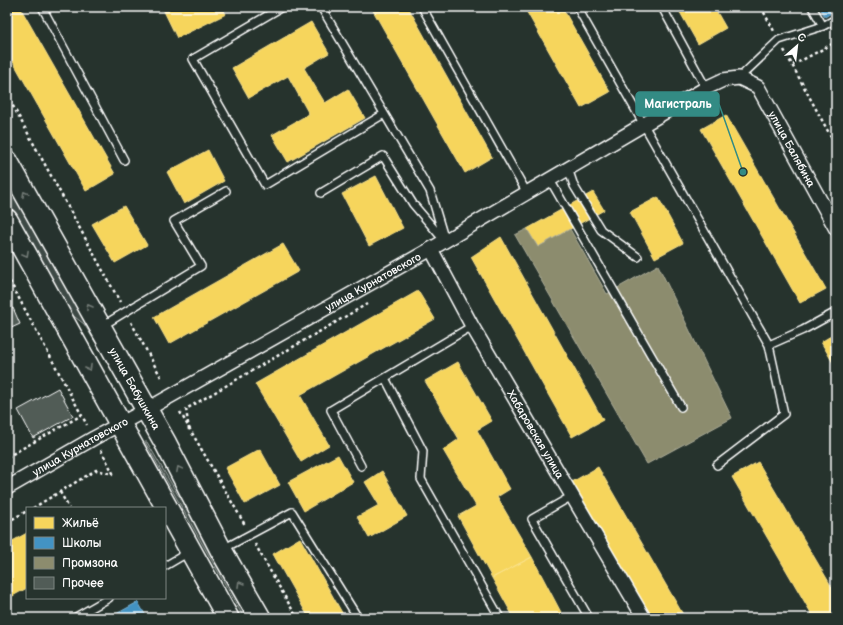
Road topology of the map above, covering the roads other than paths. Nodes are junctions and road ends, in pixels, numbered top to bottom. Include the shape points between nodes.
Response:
1 (42, 7) edge
2 (282, 7) edge
3 (321, 7) edge
4 (422, 7) edge
5 (577, 7) edge
6 (662, 7) edge
7 (812, 7) edge
8 (836, 19) edge
9 (823, 26) junction
10 (739, 78) junction
11 (706, 88) junction
12 (384, 114) junction
13 (644, 125) junction
14 (124, 160) dead end
15 (7, 161) edge
16 (568, 168) junction
17 (550, 180) junction
18 (226, 191) dead end
19 (321, 193) dead end
20 (527, 193) junction
21 (7, 220) edge
22 (836, 229) edge
23 (445, 241) junction
24 (431, 249) junction
25 (638, 257) dead end
26 (836, 312) edge
27 (472, 326) junction
28 (100, 327) junction
29 (769, 345) junction
30 (385, 378) junction
31 (681, 407) dead end
32 (146, 410) junction
33 (120, 424) junction
34 (717, 465) dead end
35 (361, 466) dead end
36 (7, 488) edge
37 (572, 496) junction
38 (221, 550) junction
39 (191, 551) junction
40 (166, 565) edge
41 (107, 599) edge
42 (74, 618) edge
43 (228, 618) edge
44 (260, 618) edge
45 (358, 618) edge
46 (500, 618) edge
47 (589, 618) edge
48 (644, 618) edge

1 - 14 lane
2 - 12 lane via 193,59 265,184
3 - 12 lane
4 - 20 lane
5 - 13 lane
6 - 11 lane
7 - 9 lane
8 - 9 lane
9 - 10 lane via 779,40
10 - 11 street, улица Курнатовского via 723,80
10 - 22 street, улица Балябина via 758,88
11 - 13 street, улица Курнатовского
12 - 23 lane via 430,192
13 - 16 street, улица Курнатовского
13 - 29 lane
28 -> 15 main road, улица Бабушкина
16 - 17 street, улица Курнатовского
16 - 25 lane via 574,186 601,230
17 - 20 street, улица Курнатовского
17 - 31 lane
18 - 28 lane via 174,221 201,266
19 - 23 lane via 383,156 413,204
20 - 23 street, улица Курнатовского
21 -> 33 main road
23 - 24 street, улица Курнатовского
24 - 27 street, Хабаровская улица
24 - 32 street, улица Курнатовского
26 - 29 lane
27 - 30 lane
27 - 37 street, Хабаровская улица
28 - 32 main road, улица Бабушкина
29 - 34 lane via 784,414
30 - 35 lane via 331,410
30 - 46 lane via 423,450 421,479
32 - 33 street, улица Курнатовского
38 -> 32 main road, улица Бабушкина
33 - 36 street, улица Курнатовского
33 - 39 main road
37 - 47 lane via 532,519
37 - 48 street, Хабаровская улица
44 -> 38 main road, улица Бабушкина
38 - 45 lane via 292,512
39 - 40 lane
39 - 43 main road
41 - 42 lane

